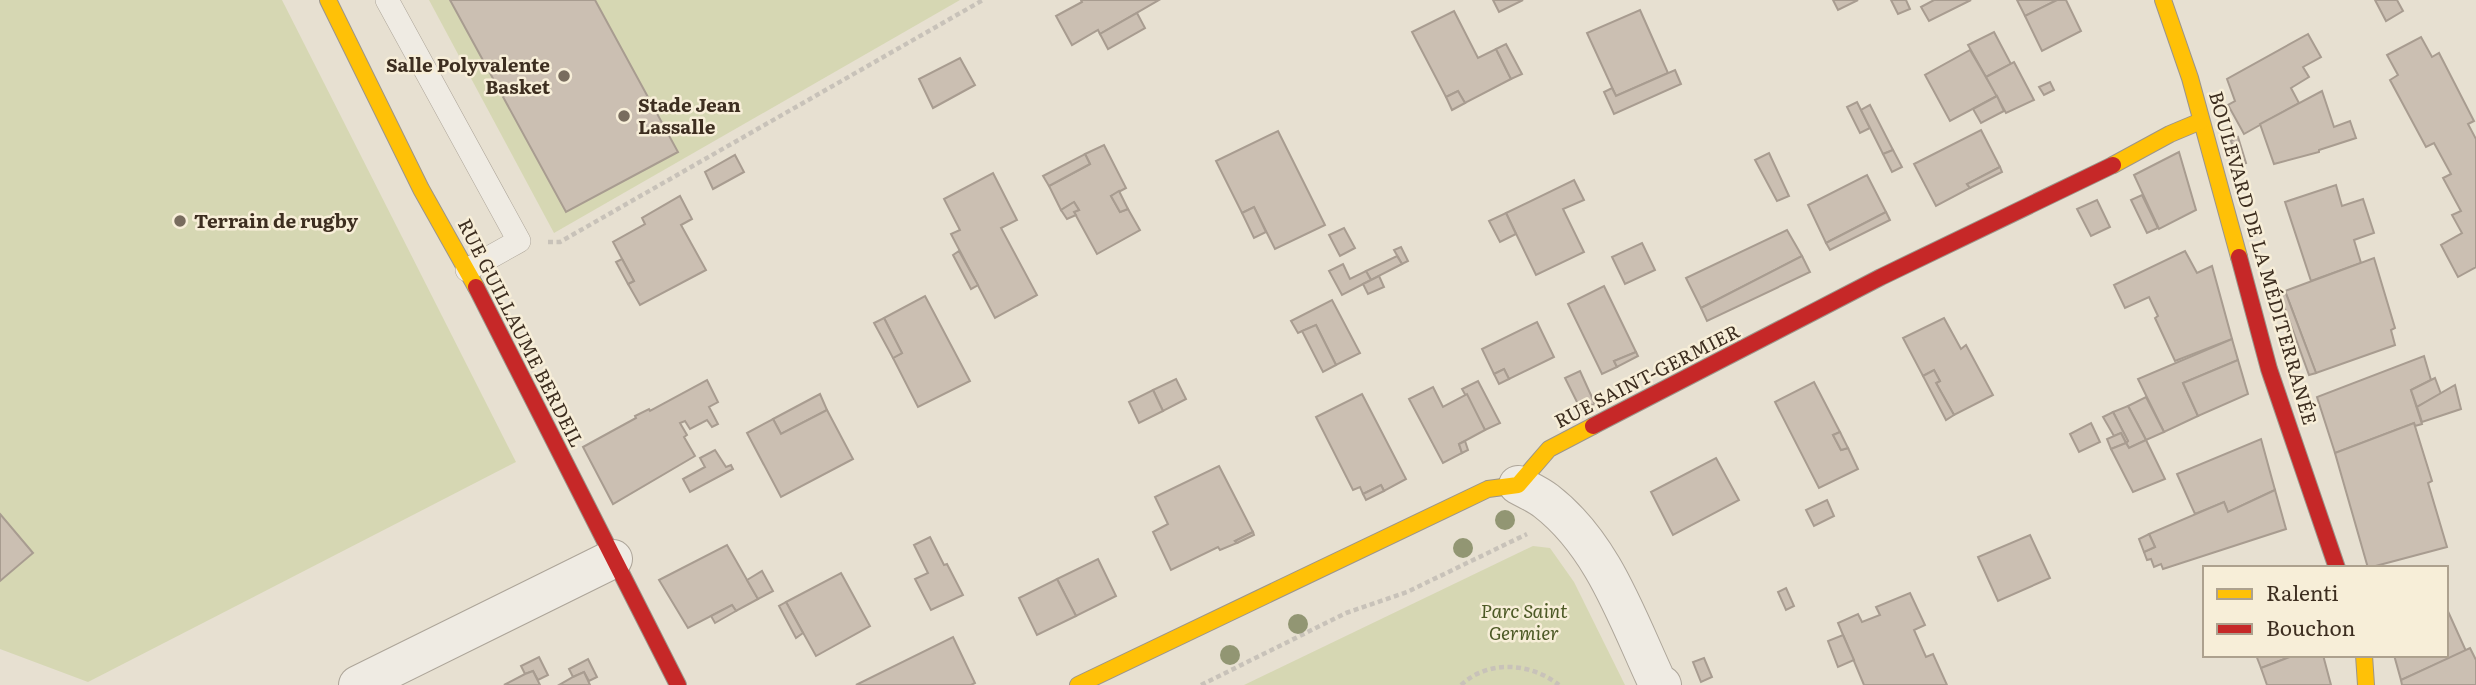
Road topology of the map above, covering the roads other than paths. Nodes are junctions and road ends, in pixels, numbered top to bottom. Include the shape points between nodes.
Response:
1 (328, 0) edge
2 (387, 0) edge
3 (2163, 0) edge
4 (2201, 121) junction
5 (467, 270) junction
6 (1518, 485) junction
7 (613, 559) junction
8 (2336, 566) edge
9 (2364, 657) edge
10 (358, 685) edge
11 (678, 685) edge
12 (1078, 685) edge
13 (1662, 685) edge
14 (2366, 685) edge

1 - 5 street, RUE GUILLAUME BERDEIL via 421,189
2 - 5 lane via 519,241
3 - 4 street, BOULEVARD DE LA MÉDITERRANÉE
4 - 6 street, RUE SAINT-GERMIER via 2169,132 2111,167 1997,219 1549,449
4 - 8 street, BOULEVARD DE LA MÉDITERRANÉE via 2269,369
5 - 7 street, RUE GUILLAUME BERDEIL
6 - 12 street via 1488,489
6 - 13 street via 1544,499 1601,562
7 - 10 street
7 - 11 street, RUE GUILLAUME BERDEIL
9 - 14 street

